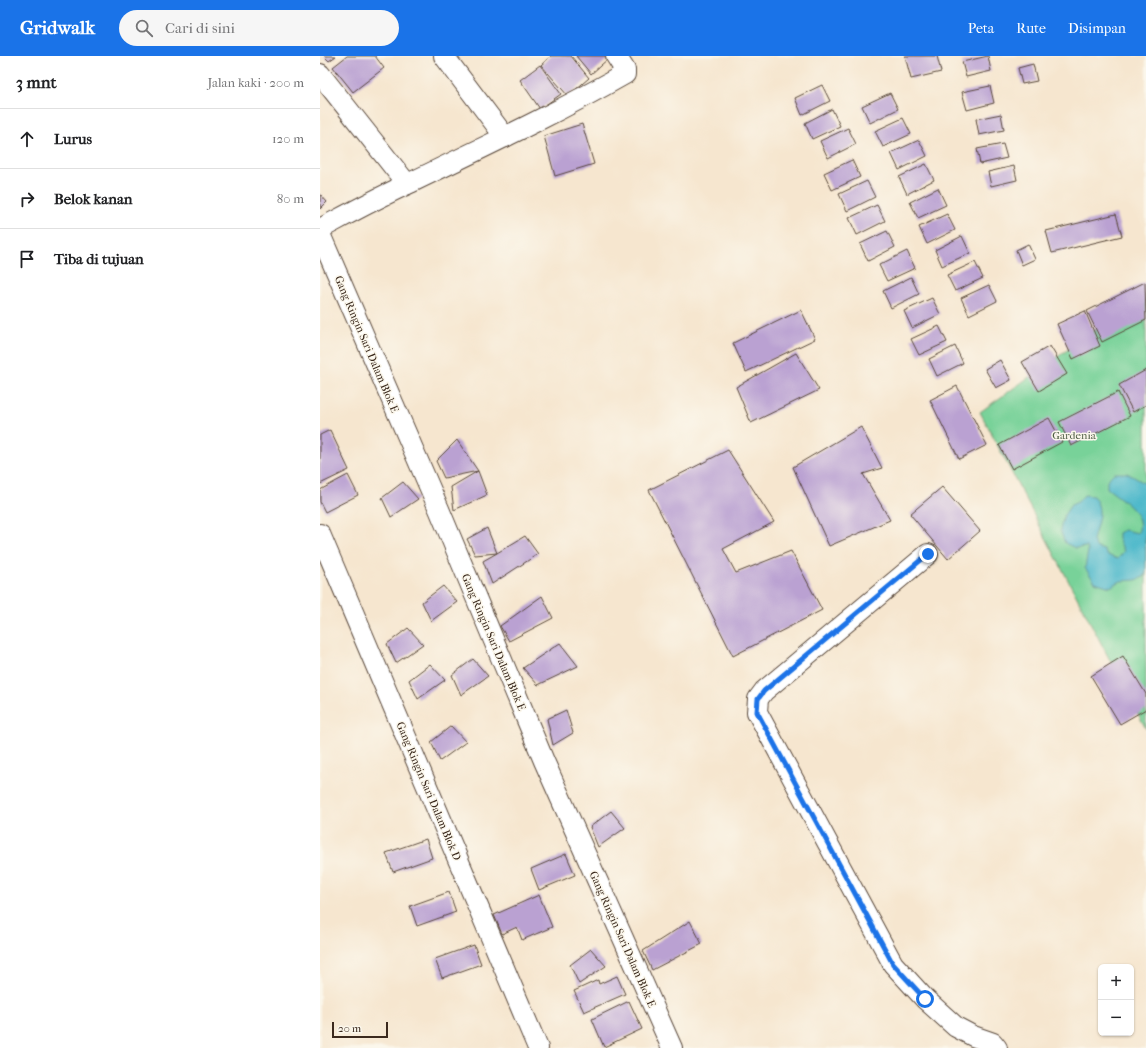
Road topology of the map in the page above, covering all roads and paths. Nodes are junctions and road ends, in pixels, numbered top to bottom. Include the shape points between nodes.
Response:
1 (444, 56) edge
2 (616, 56) edge
3 (320, 74) edge
4 (505, 137) junction
5 (408, 184) junction
6 (320, 229) edge
7 (320, 234) edge
8 (320, 534) edge
9 (928, 554) dead end
10 (538, 1048) edge
11 (672, 1048) edge
12 (997, 1048) edge

1 - 4 street
2 - 4 street via 625,74
3 - 5 street
4 - 5 street
5 - 6 street
7 - 11 street, Gang Ringin Sari Dalam Blok E via 544,761
8 - 10 street, Gang Ringin Sari Dalam Blok D
9 - 12 street via 764,691 758,699 757,712 893,964 925,999 956,1027 993,1043

